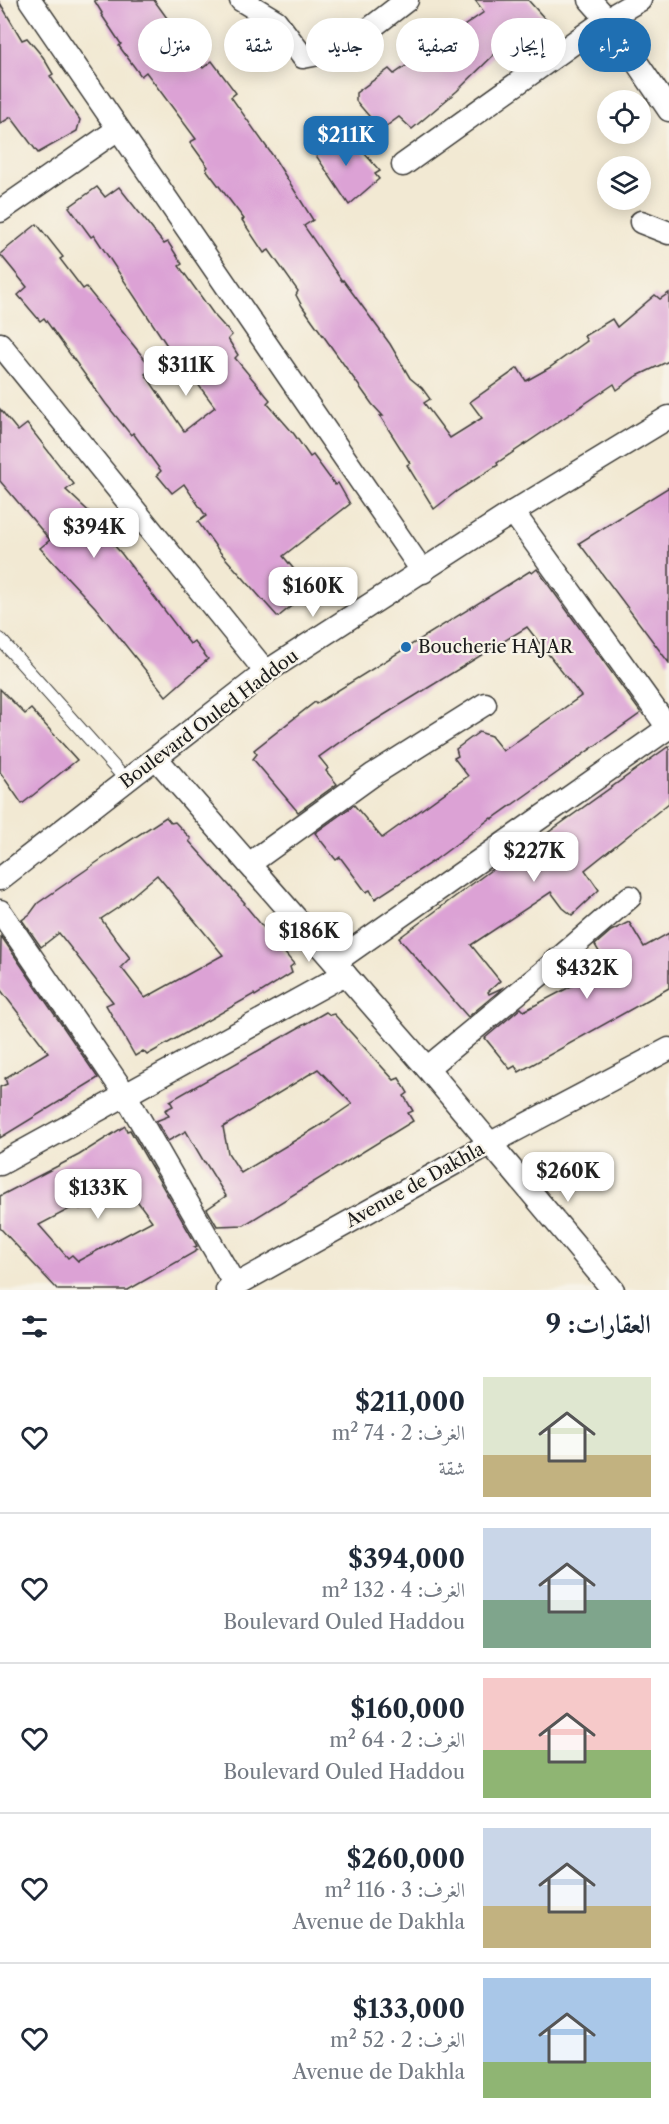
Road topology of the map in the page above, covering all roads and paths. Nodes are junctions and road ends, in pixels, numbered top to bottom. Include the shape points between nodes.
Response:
1 (30, 0) edge
2 (241, 0) edge
3 (407, 0) edge
4 (590, 0) edge
5 (640, 0) edge
6 (607, 18) edge
7 (610, 18) edge
8 (578, 40) edge
9 (644, 72) edge
10 (669, 110) edge
11 (118, 129) junction
12 (403, 165) dead end
13 (0, 211) edge
14 (641, 222) dead end
15 (669, 233) edge
16 (0, 344) edge
17 (669, 417) edge
18 (513, 513) junction
19 (423, 572) junction
20 (0, 639) edge
21 (266, 672) junction
22 (485, 704) dead end
23 (668, 728) edge
24 (156, 758) junction
25 (126, 781) junction
26 (249, 864) junction
27 (0, 879) edge
28 (630, 897) dead end
29 (0, 911) edge
30 (340, 968) junction
31 (669, 1049) edge
32 (427, 1068) junction
33 (125, 1094) junction
34 (491, 1143) junction
35 (0, 1164) edge
36 (231, 1288) edge
37 (613, 1290) edge

1 - 11 street
2 - 3 street via 276,21 303,57 350,44
4 - 6 street
5 - 7 street
8 - 12 street
9 - 10 street
11 - 13 street
11 - 19 street
14 - 15 street
16 - 21 street
17 - 18 street, Boulevard Ouled Haddou
18 - 19 street, Boulevard Ouled Haddou
18 - 23 street
19 - 21 street, Boulevard Ouled Haddou
20 - 25 lane
21 - 24 street, Boulevard Ouled Haddou
22 - 26 street via 374,774
23 - 30 street
24 - 25 street, Boulevard Ouled Haddou
24 - 26 street
25 - 27 street, Boulevard Ouled Haddou
26 - 30 street
28 - 32 street
29 - 33 street
30 - 32 street
30 - 33 street
31 - 34 street, Avenue de Dakhla
32 - 34 street
33 - 35 street
33 - 36 street
34 - 36 street, Avenue de Dakhla
34 - 37 street

